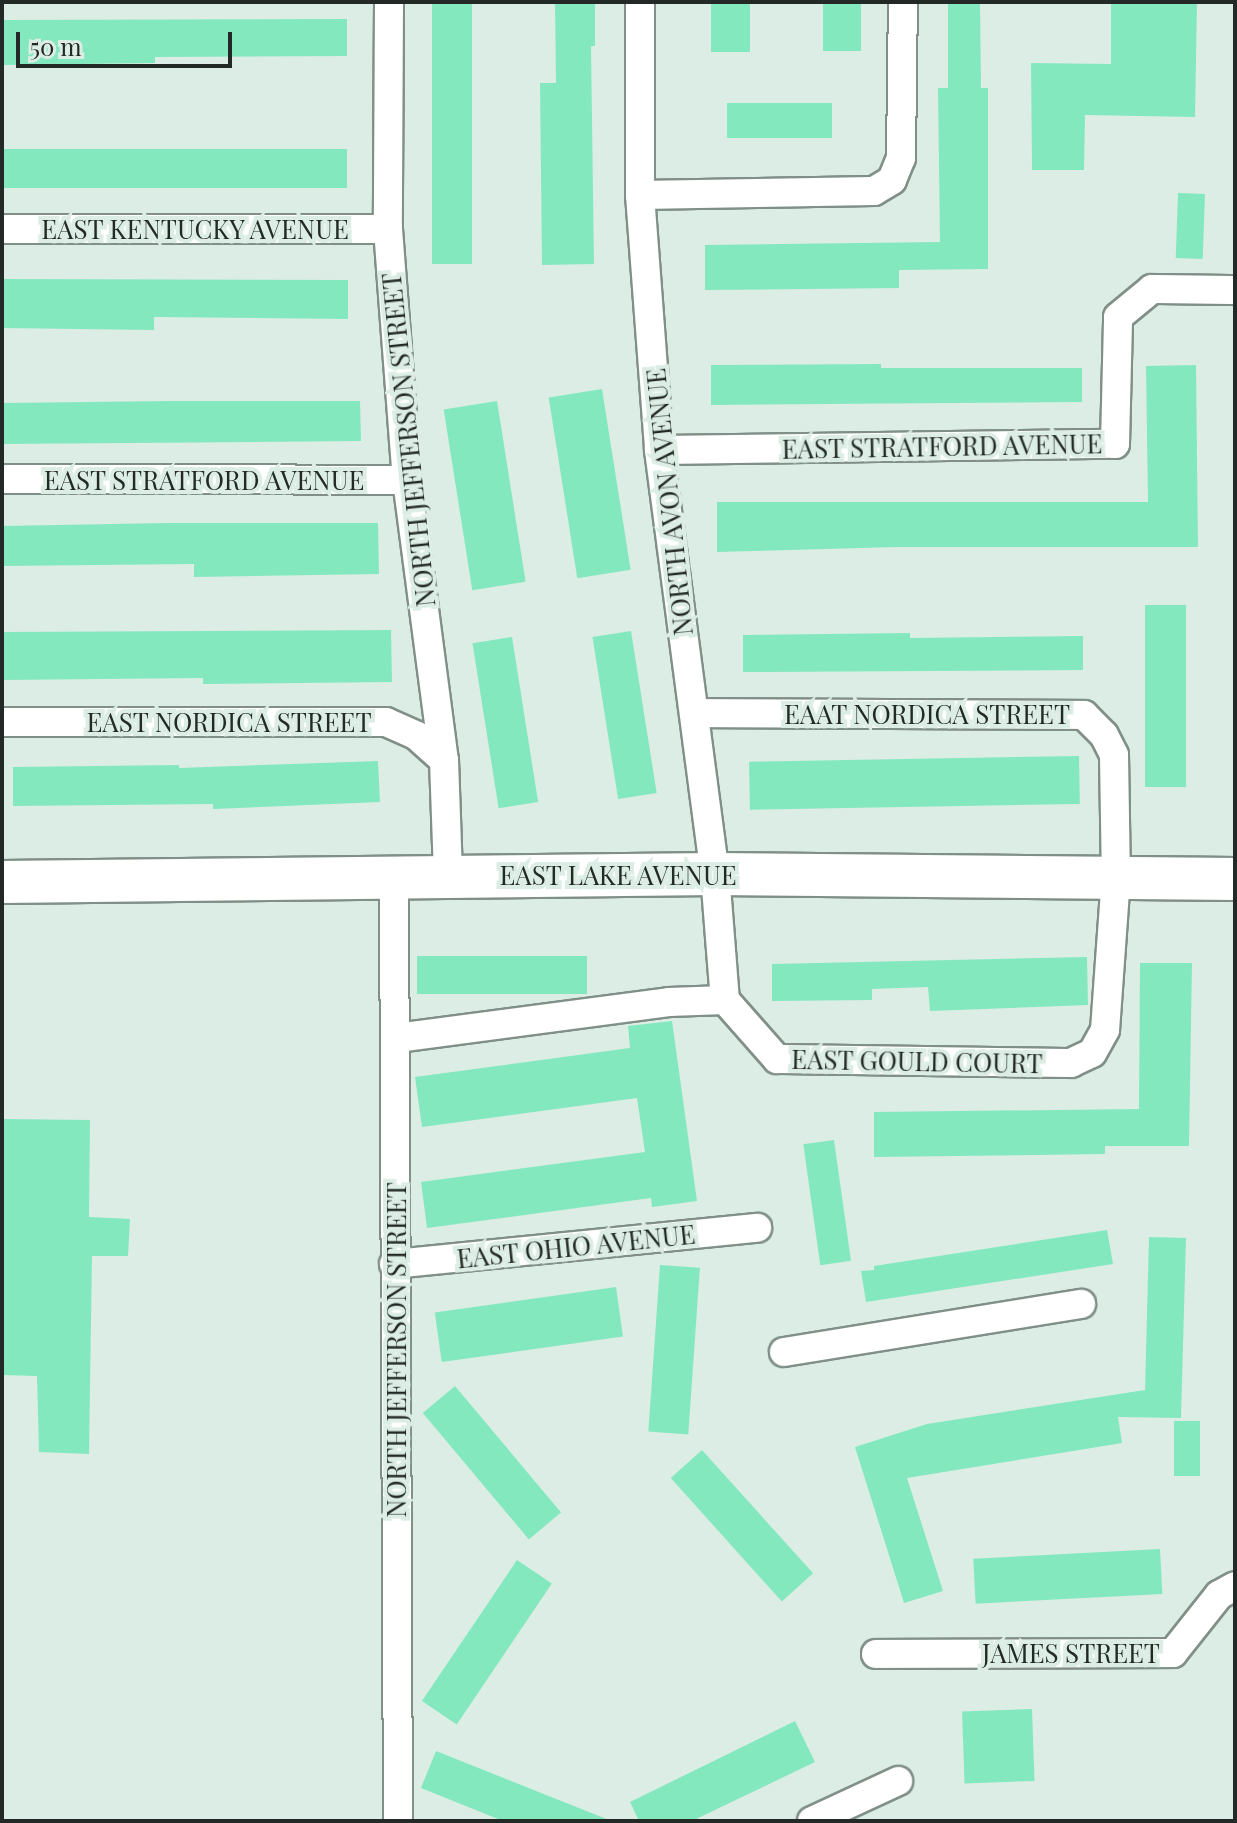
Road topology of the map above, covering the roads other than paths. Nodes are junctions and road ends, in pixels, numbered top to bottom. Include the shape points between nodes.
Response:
1 (389, 2) edge
2 (640, 2) edge
3 (903, 2) edge
4 (640, 195) junction
5 (2, 229) edge
6 (388, 229) junction
7 (1235, 290) edge
8 (659, 450) junction
9 (2, 479) edge
10 (407, 480) junction
11 (694, 713) junction
12 (2, 722) edge
13 (444, 760) junction
14 (715, 874) junction
15 (448, 877) junction
16 (1116, 877) junction
17 (394, 878) junction
18 (1235, 879) edge
19 (2, 882) edge
20 (725, 1000) junction
21 (397, 1038) junction
22 (757, 1228) dead end
23 (394, 1264) junction
24 (1081, 1304) dead end
25 (784, 1352) dead end
26 (1235, 1586) edge
27 (876, 1654) dead end
28 (898, 1781) dead end
29 (398, 1821) edge
30 (812, 1821) edge

1 - 6 street, NORTH JEFFERSON STREET
2 - 4 street, NORTH AVON AVENUE
3 - 4 street via 901,158 892,180 874,191
4 - 8 street, NORTH AVON AVENUE
5 - 6 street, EAST KENTUCKY AVENUE
6 - 10 street, NORTH JEFFERSON STREET
7 - 8 street, EAST STRATFORD AVENUE via 1152,289 1118,317 1115,444
8 - 11 street, NORTH AVON AVENUE
9 - 10 street, EAST STRATFORD AVENUE
10 - 13 street, NORTH JEFFERSON STREET
11 - 14 street, NORTH AVON AVENUE
11 - 16 street, EAAT NORDICA STREET via 1084,715 1114,755
12 - 13 street, EAST NORDICA STREET via 386,722 417,736
13 - 15 street, NORTH JEFFERSON STREET
14 - 15 street, EAST LAKE AVENUE
14 - 16 street, EAST LAKE AVENUE
14 - 20 street, NORTH AVON AVENUE
15 - 17 street, EAST LAKE AVENUE
16 - 18 street, EAST LAKE AVENUE
16 - 20 street, EAST GOULD COURT via 1105,1030 1092,1053 1071,1063 777,1059
17 - 19 street, EAST LAKE AVENUE
17 - 21 street, NORTH JEFFERSON STREET
20 - 21 street via 669,1002
21 - 23 street, NORTH JEFFERSON STREET
22 - 23 street, EAST OHIO AVENUE
23 - 29 street, NORTH JEFFERSON STREET
24 - 25 street
26 - 27 street, JAMES STREET via 1219,1595 1173,1653
28 - 30 street

